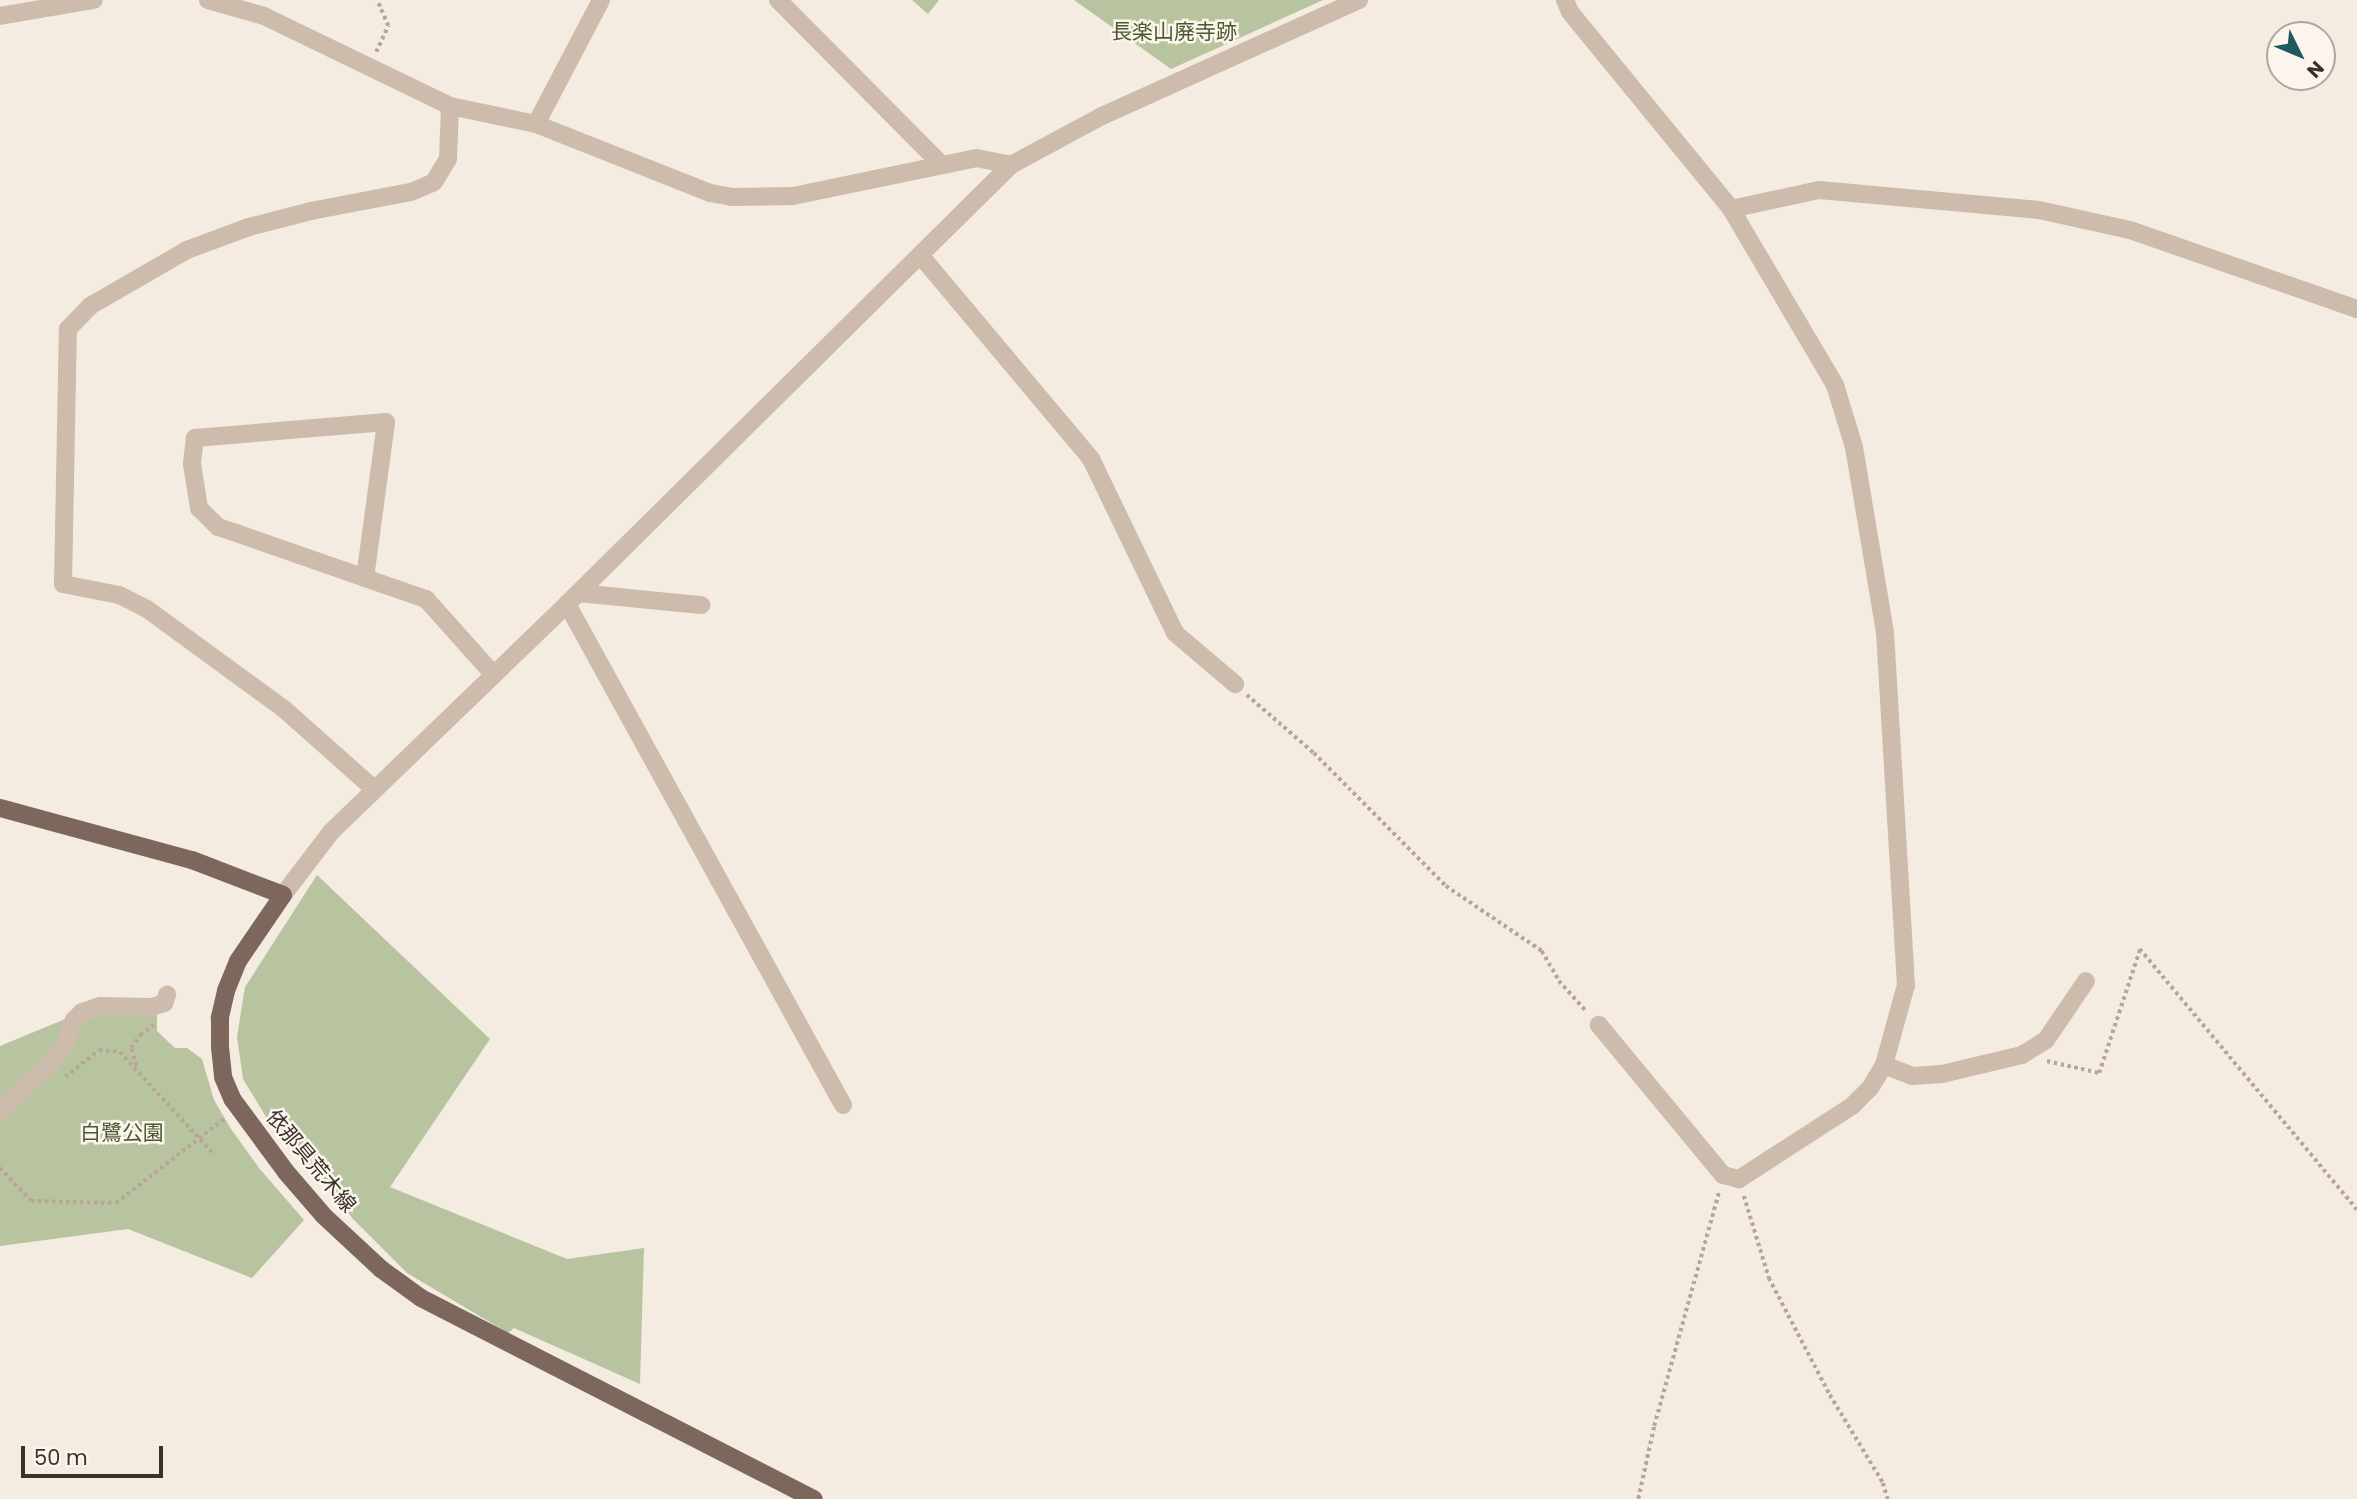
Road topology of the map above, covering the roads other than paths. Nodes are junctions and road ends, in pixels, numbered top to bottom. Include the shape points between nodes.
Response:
1 (94, 0) edge
2 (208, 0) edge
3 (601, 0) edge
4 (778, 0) edge
5 (1359, 0) edge
6 (1565, 0) edge
7 (0, 16) edge
8 (450, 106) junction
9 (536, 124) junction
10 (940, 163) junction
11 (1011, 165) junction
12 (1731, 209) junction
13 (920, 255) junction
14 (2357, 309) edge
15 (365, 578) junction
16 (572, 598) junction
17 (701, 605) dead end
18 (494, 675) junction
19 (1235, 684) road end
20 (374, 789) junction
21 (0, 808) edge
22 (282, 895) junction
23 (2086, 981) dead end
24 (167, 995) dead end
25 (1599, 1025) road end
26 (1884, 1065) junction
27 (843, 1105) dead end
28 (0, 1111) edge
29 (813, 1499) edge

1 - 7 street
2 - 8 street via 264,16
3 - 9 street
4 - 10 street
5 - 11 street via 1102,116
6 - 12 street via 1570,12
8 - 9 street
8 - 20 street via 449,159 434,182 411,192 249,227 187,250 90,306 68,329 63,584 118,594 146,608 284,709
9 - 10 street via 710,193 732,197 793,196
10 - 11 street via 976,158
11 - 13 street
12 - 14 street via 1819,190 2039,210 2130,230
12 - 26 street via 1835,385 1854,447 1885,632 1906,985
13 - 16 street
13 - 19 street via 1091,459 1175,633
15 - 15 street via 218,527 199,508 192,464 195,438 386,422
15 - 18 street via 426,599
16 - 17 street
16 - 18 street
16 - 27 street
18 - 20 street
20 - 22 street via 313,852
21 - 22 main road via 192,860
22 - 29 main road, 依那具荒木線 via 238,961 223,1005 223,1077 233,1100 324,1216 381,1269 421,1298
23 - 26 street via 2046,1040 2022,1055 1942,1074 1912,1076
24 - 28 street via 164,1003 152,1007 100,1006 82,1013 49,1065
25 - 26 street via 1731,1177 1852,1106

